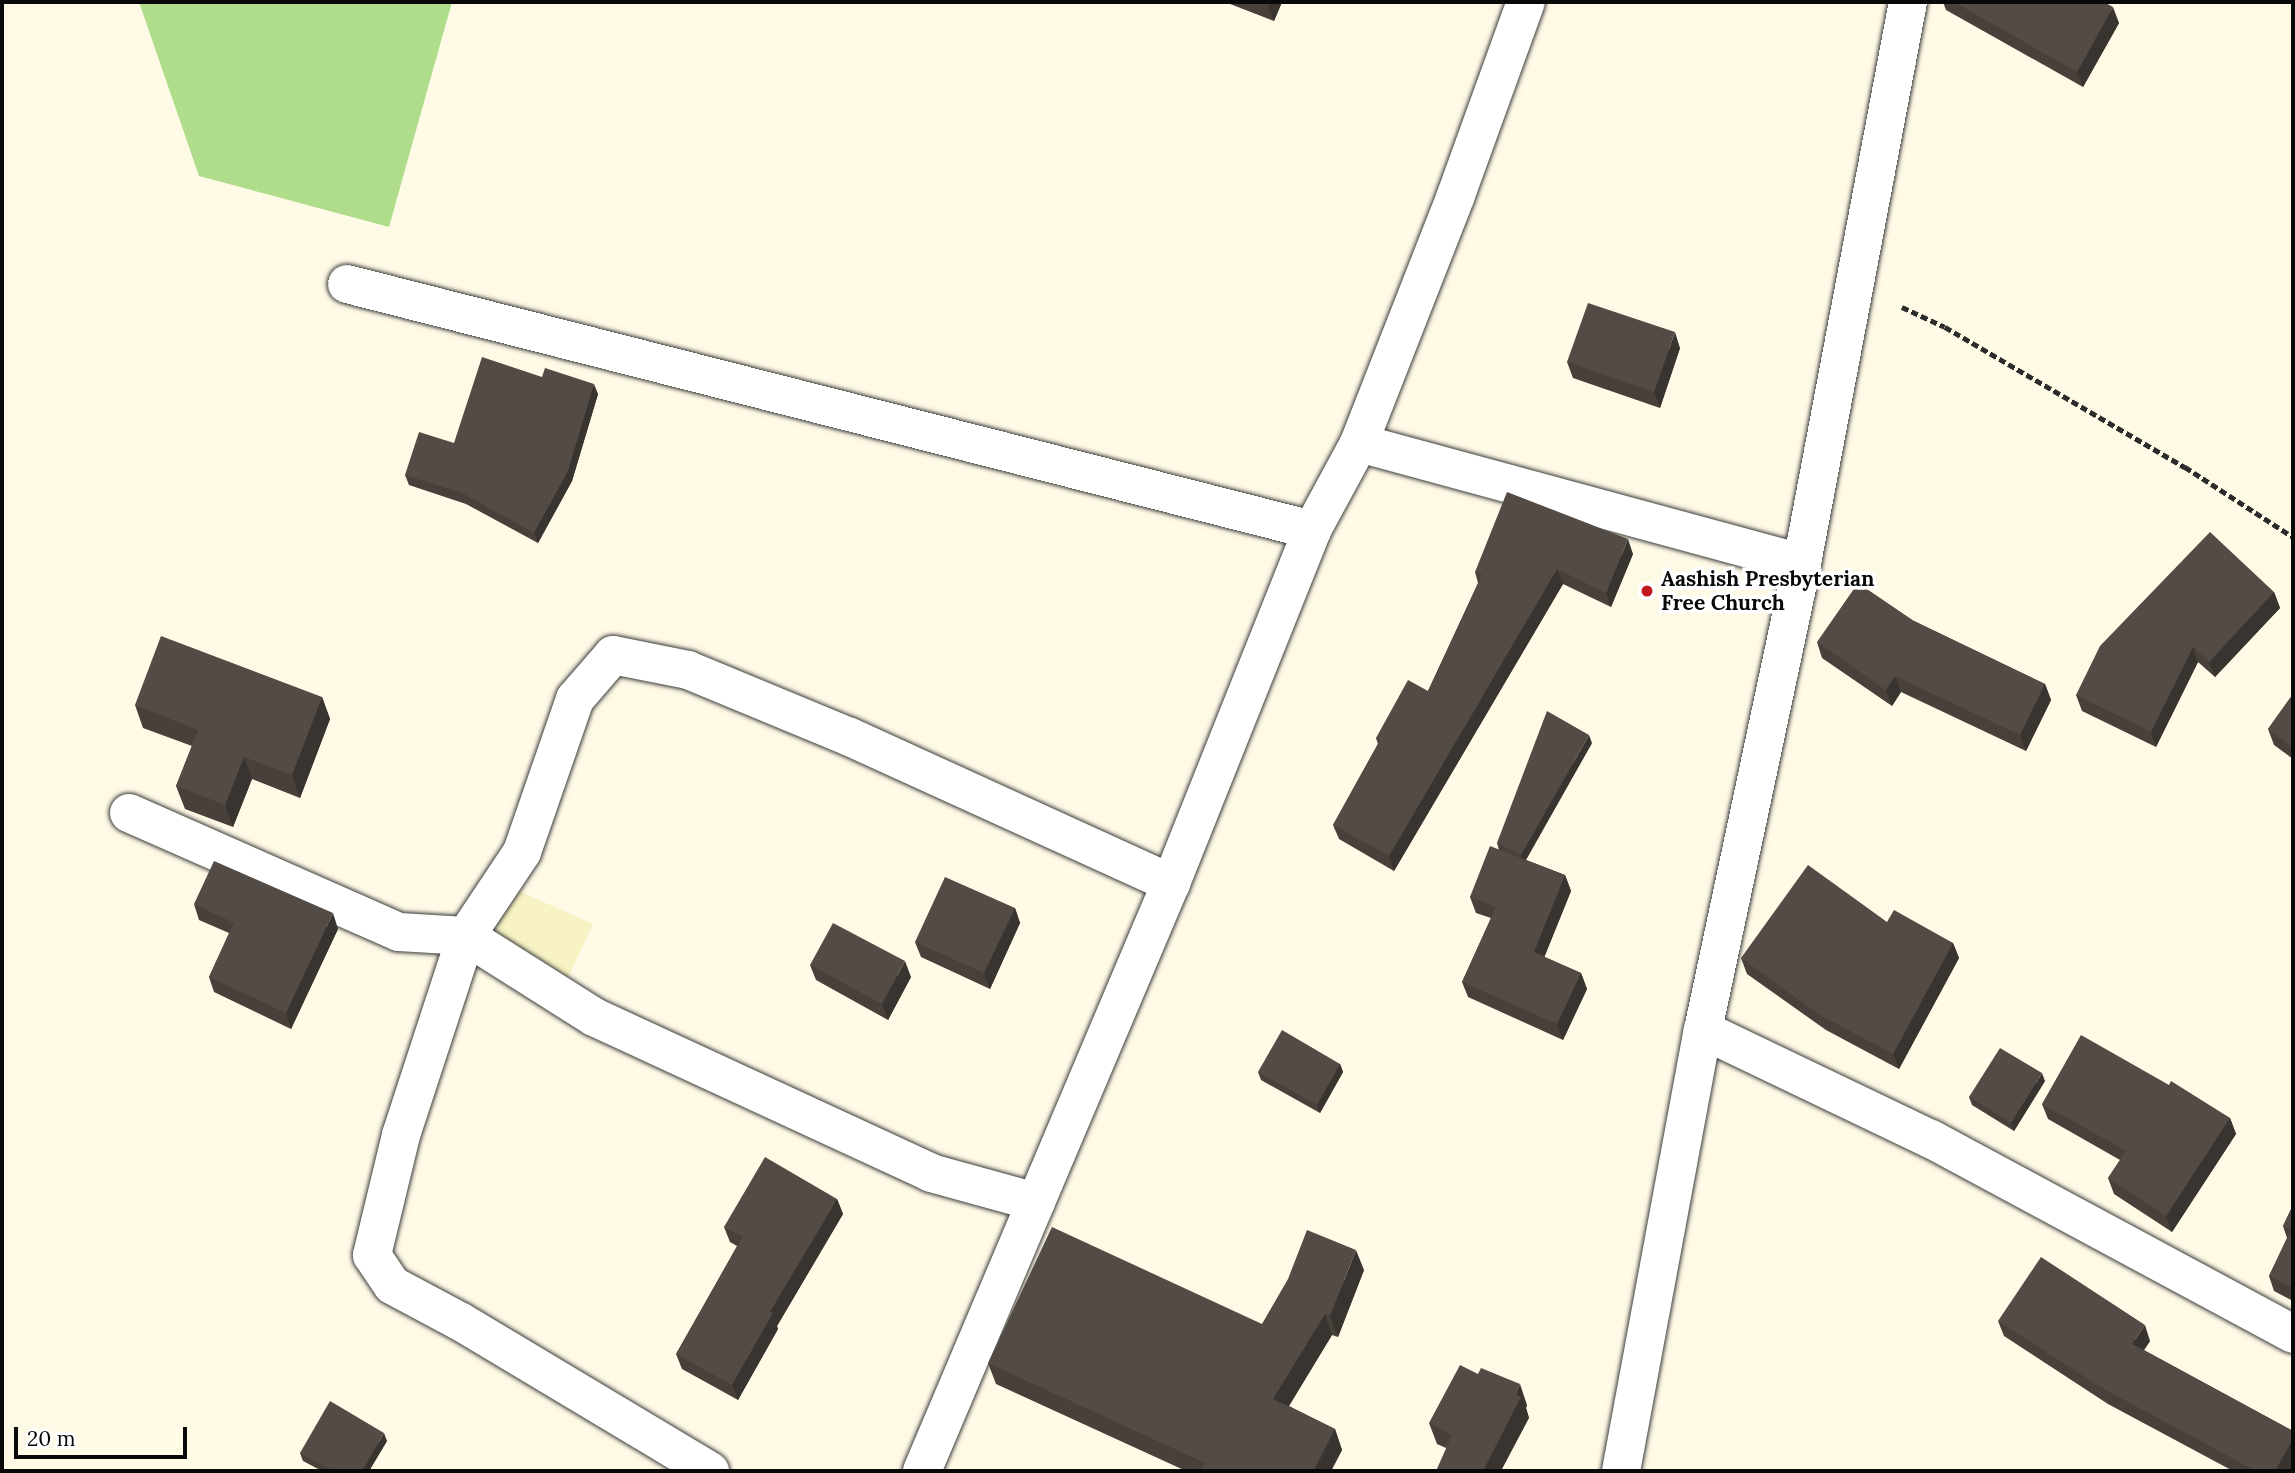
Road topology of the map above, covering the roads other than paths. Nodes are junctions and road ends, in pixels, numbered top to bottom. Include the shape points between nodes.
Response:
1 (1526, 2) edge
2 (1908, 2) edge
3 (347, 284) dead end
4 (1359, 443) junction
5 (1312, 530) junction
6 (1802, 563) junction
7 (129, 813) dead end
8 (1171, 883) junction
9 (466, 936) junction
10 (1703, 1030) junction
11 (1036, 1202) junction
12 (2293, 1334) edge
13 (710, 1471) edge
14 (922, 1471) edge
15 (1621, 1471) edge

1 - 4 street
2 - 6 street
3 - 5 street
4 - 5 street
4 - 6 street
5 - 8 street
6 - 10 street
7 - 9 street via 399,932
8 - 9 street via 850,737 688,670 613,654 575,699 522,852
8 - 11 street
9 - 11 street via 594,1017 930,1172
9 - 13 street via 401,1135 372,1255 392,1285
10 - 12 street via 1931,1139
10 - 15 street
11 - 14 street

